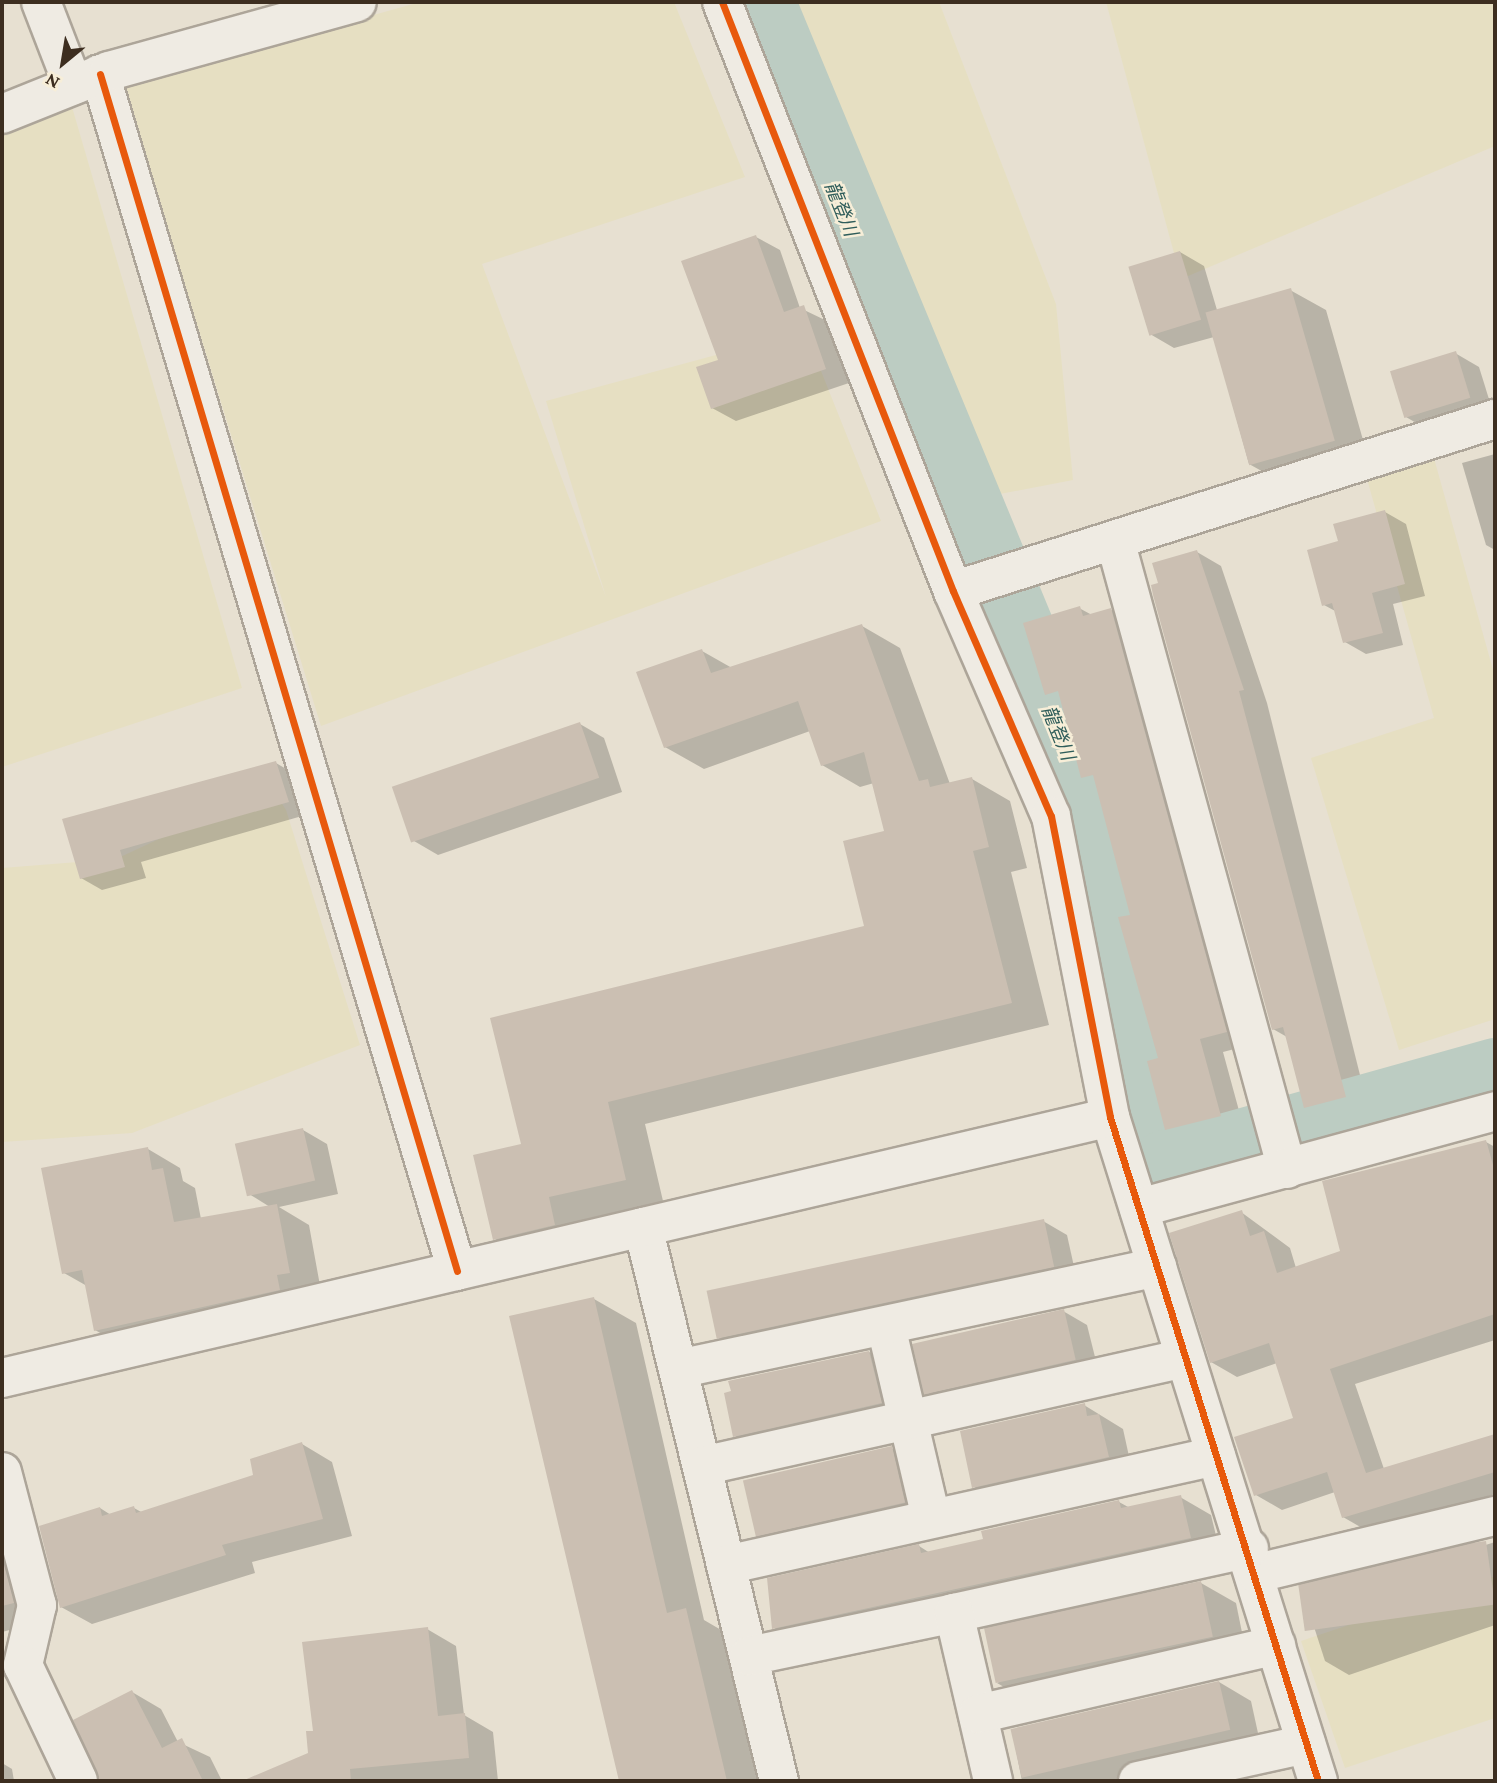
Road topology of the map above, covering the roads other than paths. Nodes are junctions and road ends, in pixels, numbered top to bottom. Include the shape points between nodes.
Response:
1 (41, 2) edge
2 (357, 2) edge
3 (722, 2) edge
4 (87, 80) junction
5 (2, 114) edge
6 (1495, 419) edge
7 (1115, 540) junction
8 (953, 591) junction
9 (1495, 1111) edge
10 (1110, 1117) junction
11 (1287, 1169) junction
12 (1139, 1208) junction
13 (643, 1227) junction
14 (1157, 1267) junction
15 (457, 1270) junction
16 (886, 1326) junction
17 (1185, 1358) junction
18 (678, 1369) junction
19 (2, 1378) edge
20 (912, 1417) junction
21 (1216, 1456) junction
22 (702, 1466) junction
23 (2, 1472) edge
24 (1495, 1516) edge
25 (931, 1518) junction
26 (1252, 1561) junction
27 (726, 1564) junction
28 (954, 1613) junction
29 (17, 1627) edge
30 (1276, 1645) junction
31 (748, 1656) junction
32 (978, 1714) junction
33 (1306, 1744) junction
34 (78, 1781) edge
35 (779, 1781) edge
36 (993, 1781) edge
37 (1139, 1781) edge
38 (1318, 1781) edge

1 - 4 street
2 - 4 street
3 - 8 street
4 - 5 street
4 - 15 street
6 - 7 street
7 - 8 street
7 - 11 street
8 - 10 street via 1051,817
9 - 11 street
10 - 12 street
10 - 13 street
11 - 12 street
12 - 14 street
13 - 15 street
13 - 18 street
14 - 16 street
14 - 17 street
15 - 19 street
16 - 18 street
16 - 20 street
17 - 20 street
17 - 21 street
18 - 22 street
20 - 22 street
20 - 25 street
21 - 25 street
21 - 26 street
22 - 27 street
23 - 29 street via 37,1605
24 - 26 street
25 - 27 street
26 - 28 street
26 - 30 street
27 - 31 street
28 - 31 street
28 - 32 street
29 - 34 street via 23,1665
30 - 32 street
30 - 33 street
31 - 35 street
32 - 36 street
33 - 37 street
33 - 38 street

